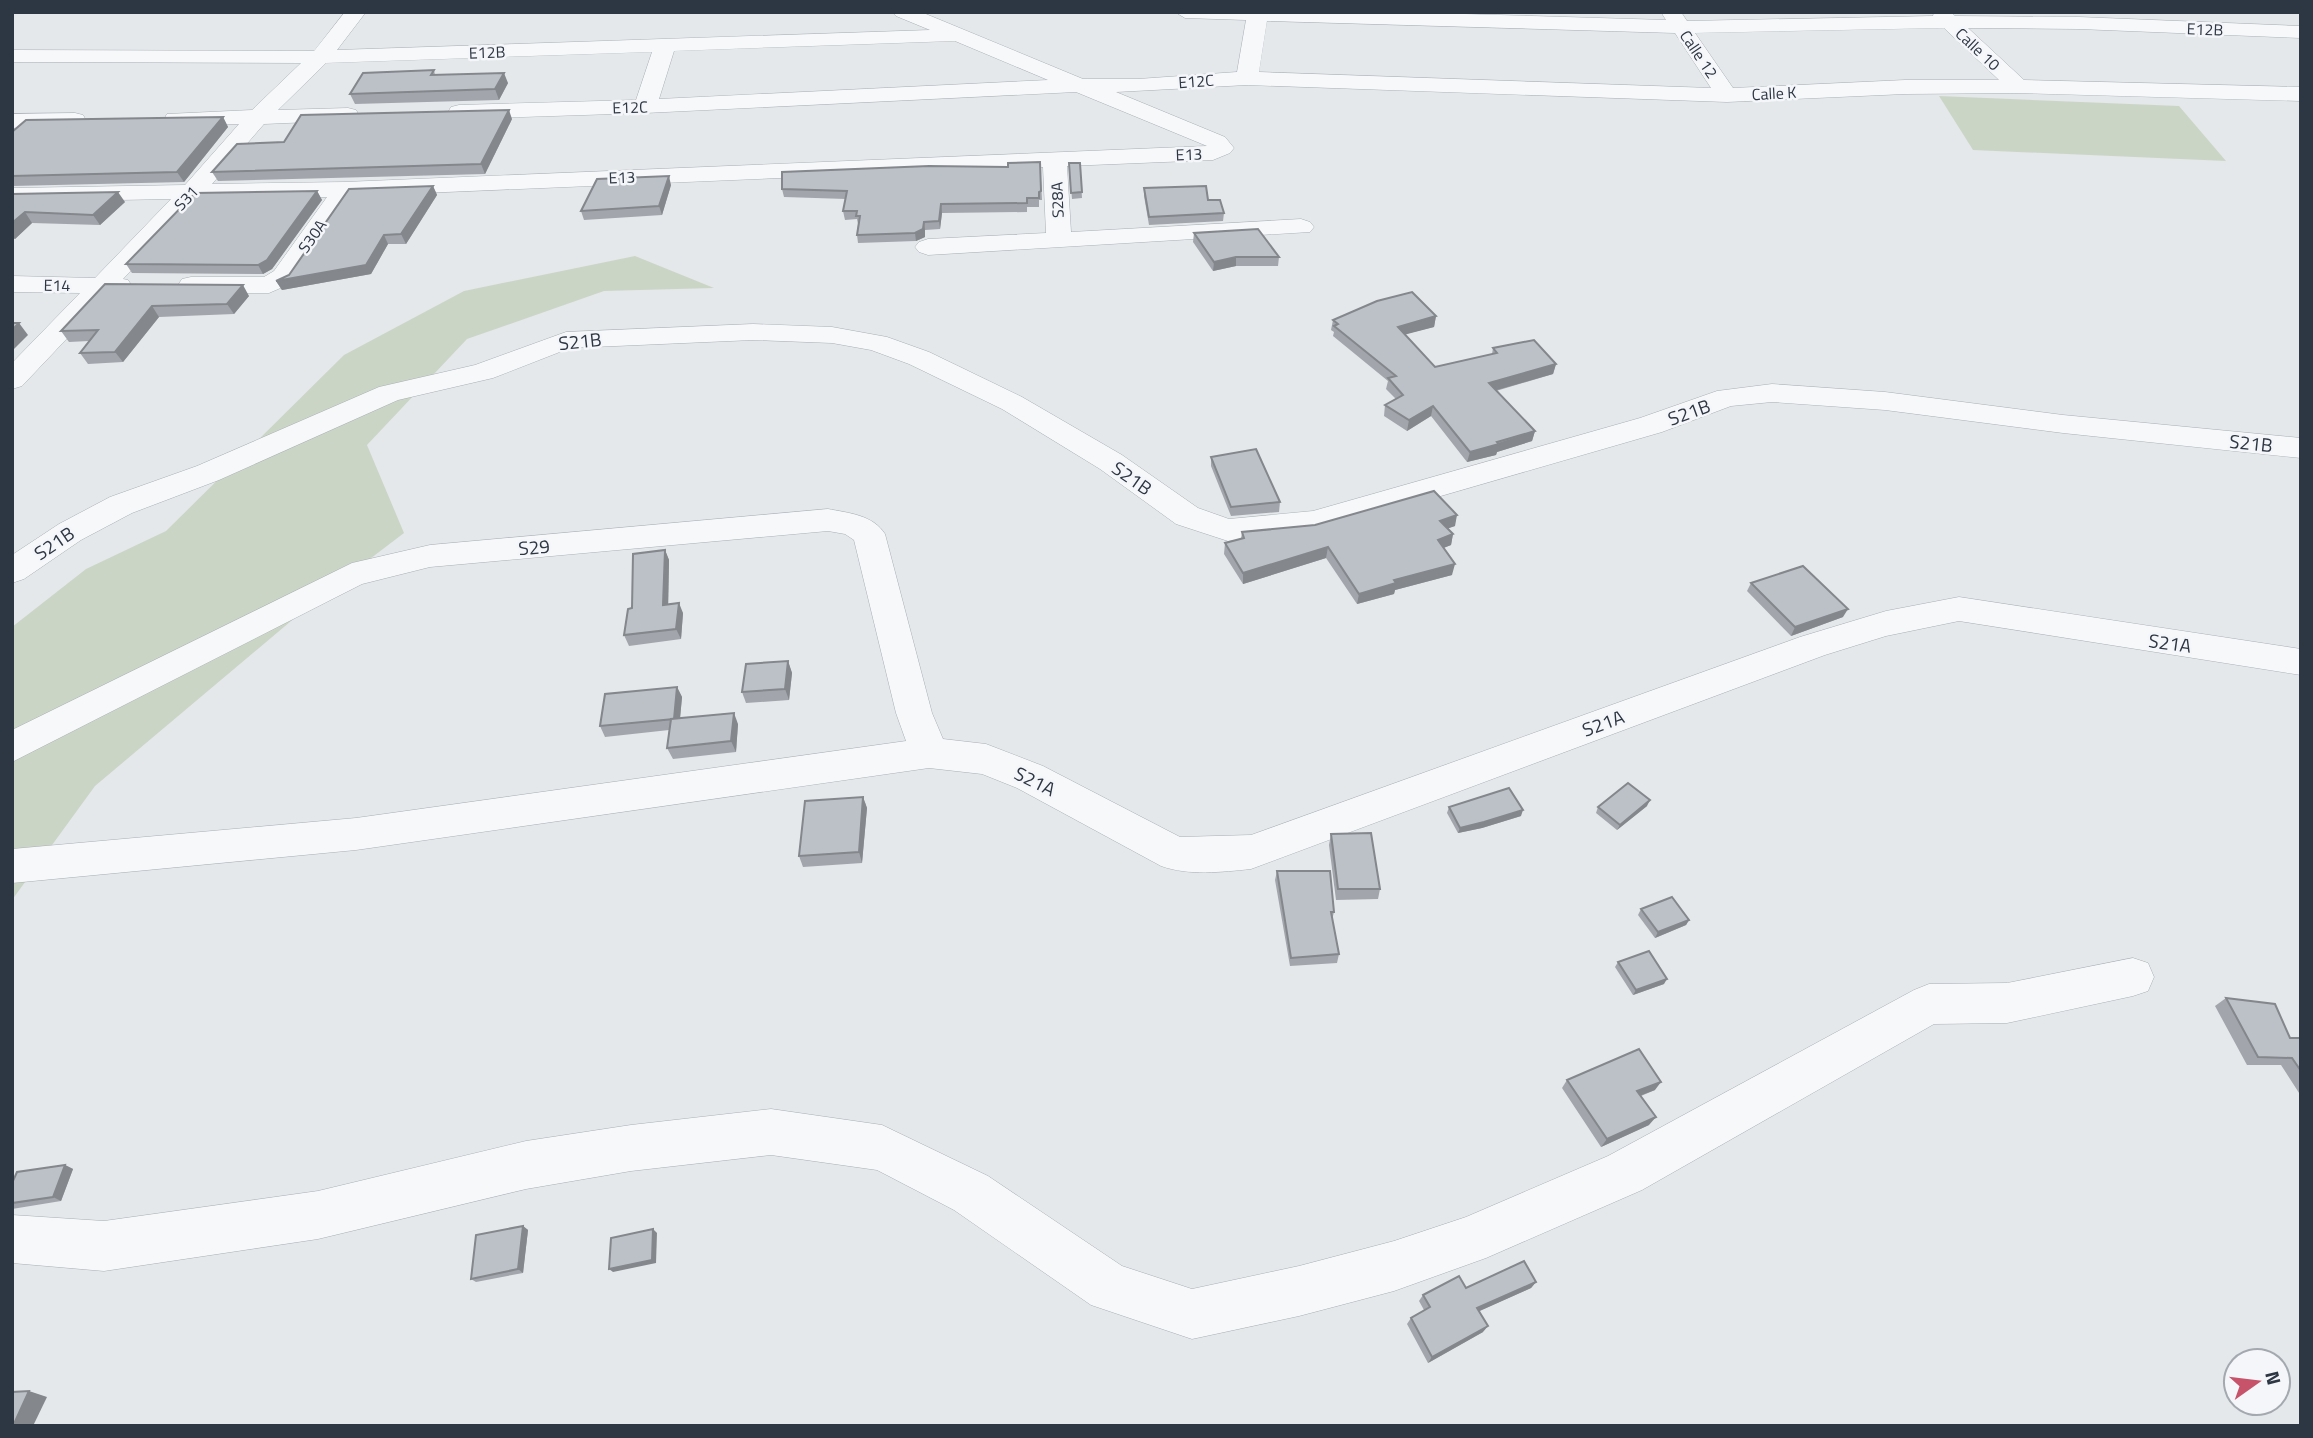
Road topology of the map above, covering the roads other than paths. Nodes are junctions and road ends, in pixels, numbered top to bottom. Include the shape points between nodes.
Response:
1 (356, 12) edge
2 (903, 12) edge
3 (1185, 12) edge
4 (2196, 12) edge
5 (1258, 14) edge
6 (1944, 17) edge
7 (2072, 18) edge
8 (1676, 19) edge
9 (1813, 19) edge
10 (2220, 30) junction
11 (2301, 32) edge
12 (962, 36) junction
13 (665, 46) junction
14 (12, 56) edge
15 (320, 57) junction
16 (1247, 78) junction
17 (1077, 85) junction
18 (2018, 86) junction
19 (2301, 94) edge
20 (1727, 95) junction
21 (645, 106) junction
22 (437, 113) edge
23 (368, 115) edge
24 (257, 118) junction
25 (148, 119) edge
26 (94, 120) edge
27 (12, 121) edge
28 (1055, 160) junction
29 (345, 189) junction
30 (191, 193) junction
31 (12, 195) edge
32 (1301, 227) dead end
33 (1059, 241) junction
34 (928, 247) dead end
35 (12, 284) edge
36 (102, 286) junction
37 (144, 286) edge
38 (172, 286) edge
39 (12, 380) edge
40 (2301, 449) edge
41 (12, 570) edge
42 (2301, 662) edge
43 (12, 747) edge
44 (929, 753) junction
45 (12, 866) edge
46 (2133, 977) dead end
47 (12, 1239) edge

1 - 15 street, S31
2 - 12 street
3 - 5 street, E12B
4 - 10 street
5 - 8 street, E12B
5 - 16 street
6 - 7 street, E12B
6 - 9 street, E12B
6 - 18 street, Calle 10
7 - 10 street, E12B
8 - 9 street, E12B
8 - 20 street, Calle 12
10 - 11 street, E12B
12 - 13 street, E12B
12 - 17 street
13 - 15 street, E12B
13 - 21 street
14 - 15 street, E12B
15 - 24 street, S31
16 - 17 street, E12C via 1138,86
16 - 20 street, Calle K
17 - 21 street, E12C
17 - 28 street, E13 via 1217,142 1222,148 1213,153
18 - 19 street, Calle K
18 - 20 street, Calle K
21 - 22 street, E12C
23 - 24 street
24 - 25 street
24 - 30 street, S31
26 - 27 street
28 - 29 street, E13
28 - 33 street, S28A
29 - 30 street, E13
29 - 38 street, S30A via 276,282
30 - 31 street, E13
30 - 36 street, S31
32 - 33 street
33 - 34 street
35 - 36 street, E14
36 - 37 street, E14
36 - 39 street, S31
40 - 41 street, S21B via 1885,401 1772,393 1727,397 1651,425 1313,522 1228,530 1187,516 1111,462 1012,403 877,343 832,335 753,332 566,340 483,372 389,393 208,473 121,505
42 - 44 street, S21A via 1959,609 1923,614 1835,640 1251,852 1220,855 1175,854 1030,777 986,759
43 - 44 street, S29 via 363,572 430,556 828,520 854,525 869,534 914,713
44 - 45 street, S21A via 356,834
46 - 47 street via 2007,1003 1929,1004 1625,1173 1469,1241 1394,1266 1192,1314 1110,1287 971,1194 882,1148 771,1132 526,1165 318,1215 104,1246

